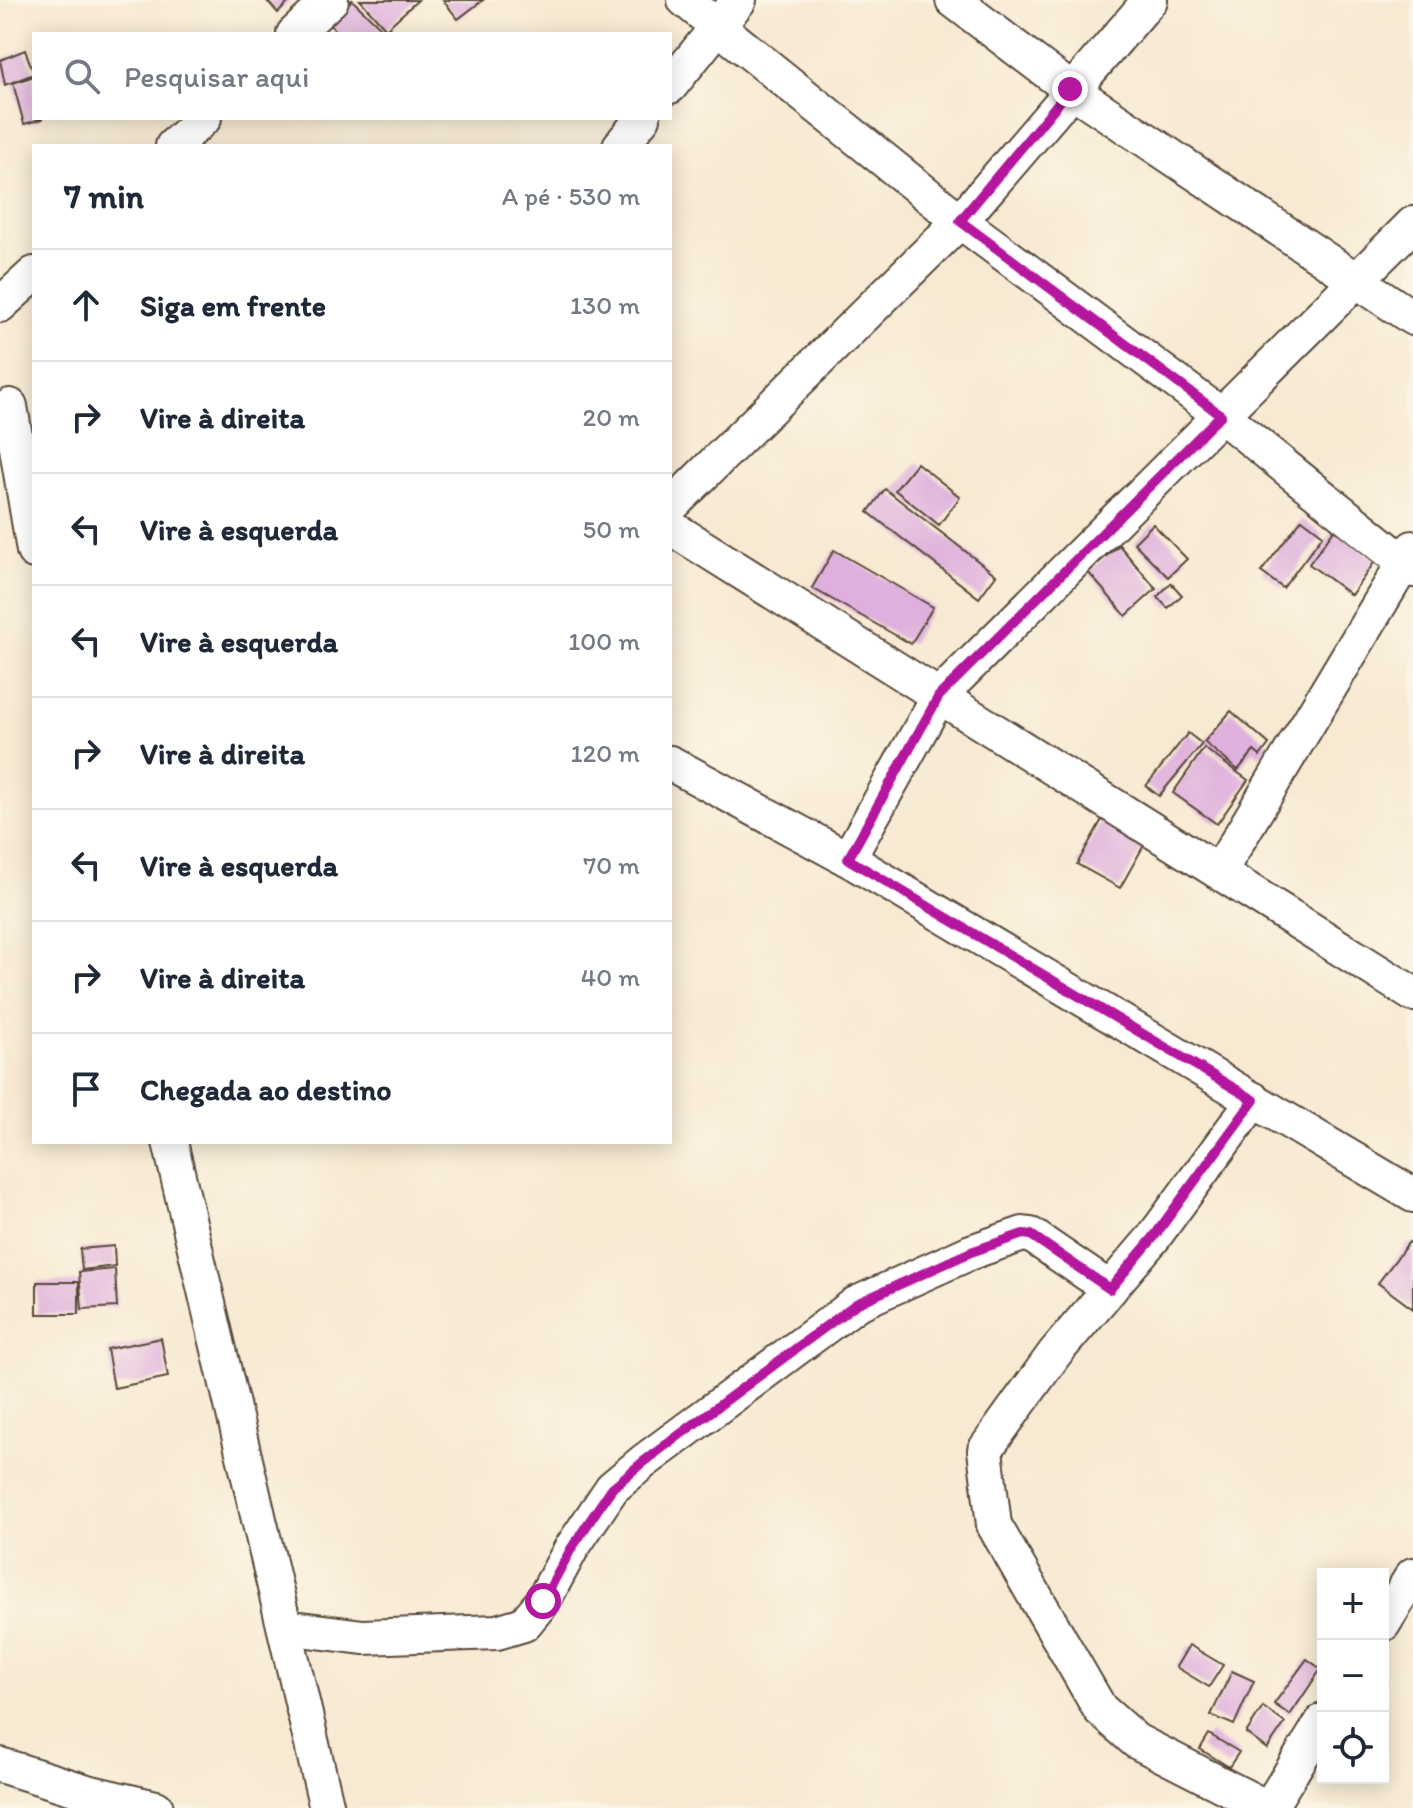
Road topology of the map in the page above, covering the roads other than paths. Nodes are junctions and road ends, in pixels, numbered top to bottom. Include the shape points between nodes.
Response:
1 (331, 0) edge
2 (685, 0) edge
3 (739, 0) edge
4 (953, 0) edge
5 (1150, 0) edge
6 (718, 28) junction
7 (296, 32) edge
8 (672, 84) edge
9 (1070, 89) junction
10 (202, 120) edge
11 (641, 120) edge
12 (175, 144) edge
13 (622, 144) edge
14 (960, 221) junction
15 (1413, 224) edge
16 (32, 276) edge
17 (1360, 280) junction
18 (0, 305) edge
19 (1413, 318) edge
20 (15, 408) edge
21 (1221, 415) junction
22 (672, 505) edge
23 (672, 528) edge
24 (32, 536) edge
25 (1410, 560) edge
26 (939, 696) junction
27 (672, 764) edge
28 (848, 859) junction
29 (1219, 872) junction
30 (1413, 994) edge
31 (1254, 1100) junction
32 (170, 1144) edge
33 (1413, 1195) edge
34 (1110, 1289) junction
35 (1413, 1575) edge
36 (1389, 1614) edge
37 (285, 1627) junction
38 (1317, 1730) edge
39 (0, 1765) edge
40 (156, 1808) edge
41 (327, 1808) edge
42 (1268, 1808) edge

1 - 7 street
2 - 6 street
3 - 6 street
4 - 9 street
5 - 9 street
6 - 8 street
6 - 14 street
9 - 14 street
9 - 17 street
10 - 12 street
11 - 13 street
14 - 21 street
14 - 22 street
15 - 17 street
16 - 18 street
17 - 19 street
17 - 21 street
20 - 24 street
21 - 25 street
21 - 26 street
23 - 26 street
25 - 29 street
26 - 28 street
26 - 29 street
27 - 28 street
28 - 31 street
29 - 30 street
31 - 33 street
31 - 34 street
32 - 37 street
34 - 37 street via 1031,1235 971,1252 856,1304 612,1488 524,1624 497,1632 363,1637
34 - 42 street via 988,1442 986,1471 994,1525 1100,1709 1136,1741
35 - 36 street
37 - 41 street
38 - 42 street
39 - 40 street

